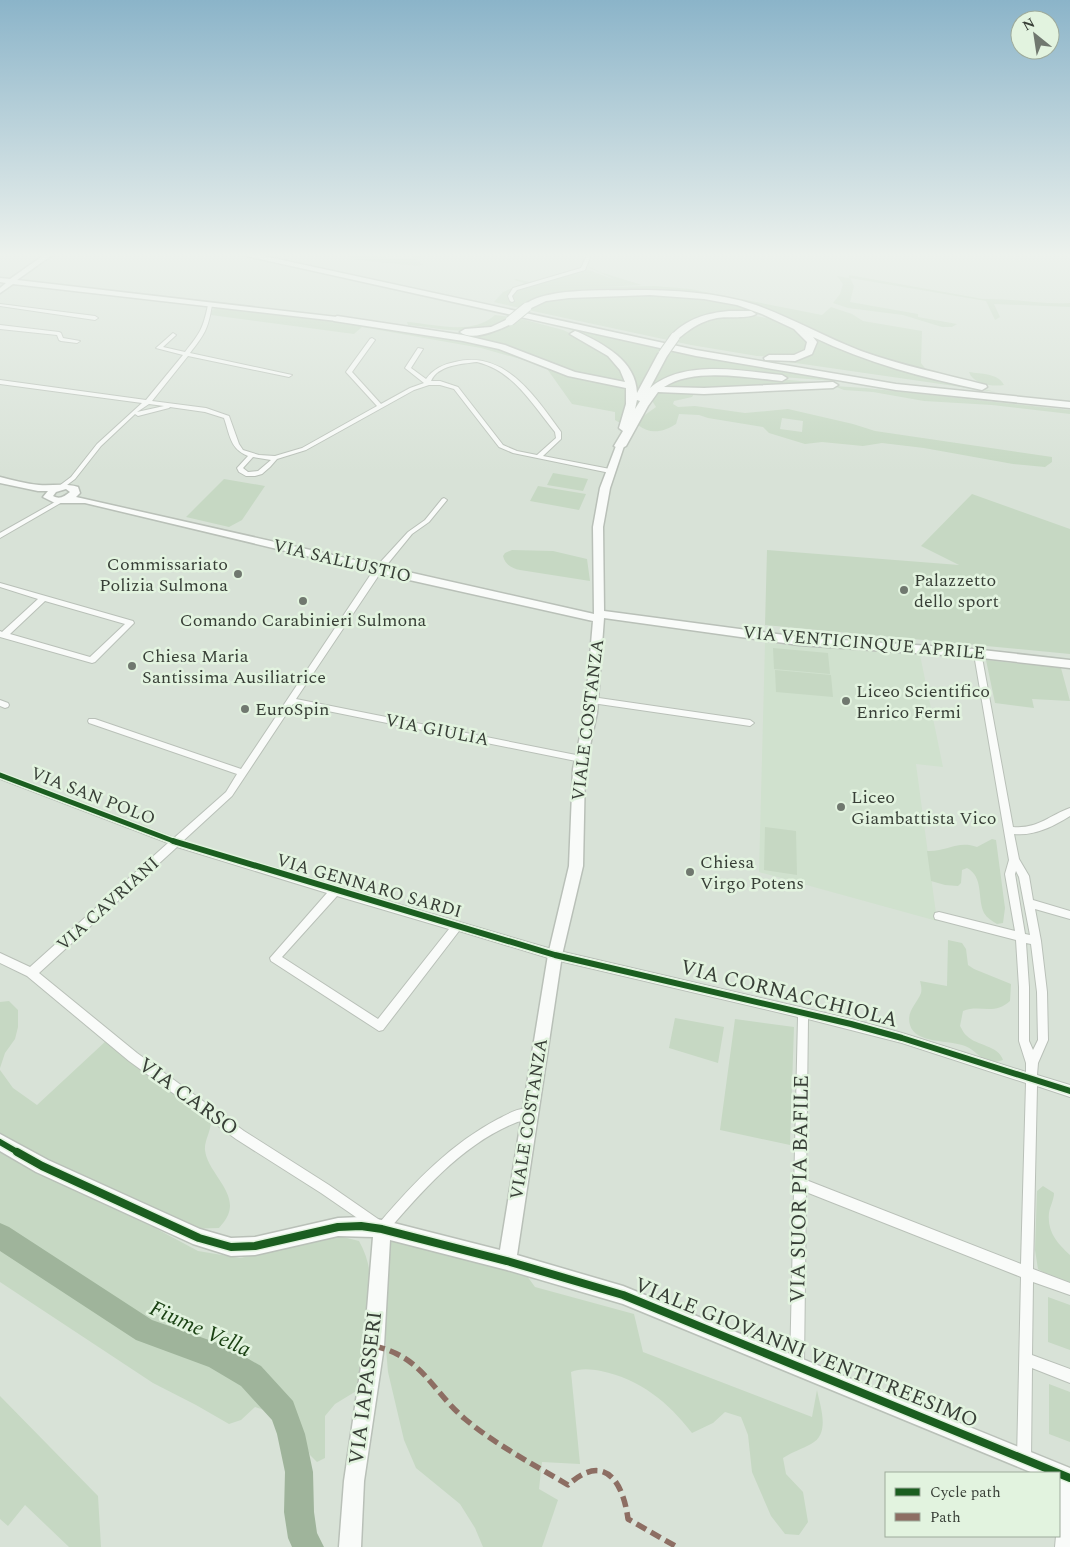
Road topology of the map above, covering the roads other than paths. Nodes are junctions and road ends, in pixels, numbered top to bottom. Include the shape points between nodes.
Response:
1 (9, 327) edge
2 (205, 327) edge
3 (391, 327) edge
4 (416, 327) edge
5 (496, 327) edge
6 (559, 327) edge
7 (561, 327) edge
8 (597, 327) edge
9 (685, 327) edge
10 (795, 327) edge
11 (798, 327) edge
12 (173, 335) dead end
13 (76, 340) dead end
14 (372, 340) dead end
15 (420, 349) dead end
16 (698, 349) junction
17 (188, 355) junction
18 (289, 375) dead end
19 (0, 382) edge
20 (428, 384) junction
21 (625, 386) dead end
22 (869, 387) junction
23 (661, 390) dead end
24 (126, 399) junction
25 (148, 402) junction
26 (1070, 405) edge
27 (183, 407) junction
28 (381, 407) junction
29 (132, 417) junction
30 (620, 446) junction
31 (251, 456) junction
32 (538, 457) junction
33 (275, 458) junction
34 (610, 471) junction
35 (0, 480) edge
36 (74, 485) junction
37 (59, 487) junction
38 (38, 488) junction
39 (49, 497) junction
40 (64, 500) junction
41 (85, 500) junction
42 (444, 500) dead end
43 (43, 510) junction
44 (0, 536) edge
45 (378, 570) junction
46 (0, 585) edge
47 (44, 598) junction
48 (599, 616) junction
49 (2, 634) edge
50 (978, 654) junction
51 (1070, 664) edge
52 (592, 700) junction
53 (292, 701) junction
54 (92, 721) dead end
55 (750, 723) dead end
56 (581, 759) junction
57 (244, 773) junction
58 (0, 775) edge
59 (1070, 812) edge
60 (1009, 830) junction
61 (176, 842) junction
62 (1014, 860) junction
63 (335, 891) junction
64 (1029, 903) junction
65 (1070, 915) edge
66 (939, 916) dead end
67 (457, 926) junction
68 (1021, 938) junction
69 (1036, 941) junction
70 (554, 955) junction
71 (0, 958) edge
72 (32, 973) junction
73 (803, 1012) junction
74 (1032, 1063) junction
75 (1031, 1079) junction
76 (1070, 1091) edge
77 (530, 1114) junction
78 (0, 1142) edge
79 (800, 1184) junction
80 (382, 1229) junction
81 (507, 1261) junction
82 (1027, 1273) junction
83 (1070, 1289) edge
84 (1026, 1359) junction
85 (797, 1366) junction
86 (1070, 1376) edge
87 (1024, 1459) junction
88 (1056, 1472) edge
89 (1066, 1476) edge
90 (350, 1547) edge
91 (1063, 1547) edge

1 - 13 street via 59,334 61,339
2 - 17 street
3 - 21 highway via 470,339 572,374
4 - 5 highway via 473,333
6 - 30 highway via 595,344 619,362 628,375 632,389 631,404
7 - 26 highway via 812,374
8 - 16 highway
9 - 30 highway, bridge via 663,354 646,385
10 - 16 highway via 812,342 809,352 801,356 766,358
11 - 26 highway via 860,354 920,373
12 - 17 street via 159,348
14 - 28 street via 349,372
15 - 20 street via 408,368
16 - 26 highway via 899,382
17 - 18 street
17 - 25 street
19 - 24 street
20 - 28 street via 412,389
20 - 32 street via 440,383 456,388 501,446
20 - 32 street via 429,378 444,367 472,360 494,365 509,373 558,432 560,438
22 - 23 highway via 798,385 704,393
22 - 26 highway
22 - 30 highway via 719,373 678,376 663,382 652,392
24 - 25 street
24 - 29 street via 134,406
25 - 27 street
25 - 29 street via 150,406
27 - 29 street via 165,407
27 - 31 street via 206,410 227,418 238,448
28 - 33 street via 304,449
29 - 36 street via 99,445
30 - 34 street, VIALE COSTANZA
31 - 33 street
31 - 33 street via 240,468 244,474 262,471
32 - 34 street
34 - 48 street, VIALE COSTANZA via 598,526
35 - 38 street
36 - 37 street
36 - 40 street via 73,496
36 - 41 street
37 - 38 street
37 - 39 street
38 - 39 street
39 - 40 street, VIA SALLUSTIO
39 - 43 street
40 - 41 street, VIA SALLUSTIO
40 - 43 street
41 - 45 street, VIA SALLUSTIO
42 - 45 street, VIA CAVRIANI
43 - 44 street
45 - 48 street, VIA SALLUSTIO
45 - 53 street, VIA CAVRIANI
46 - 47 street
47 - 49 street
47 - 49 street via 130,623 92,660
48 - 50 street, VIA VENTICINQUE APRILE via 799,641
48 - 52 street, VIALE COSTANZA
50 - 51 street, VIA VENTICINQUE APRILE
50 - 60 street
52 - 55 street
52 - 56 street, VIALE COSTANZA
53 - 56 street, VIA GIULIA
53 - 57 street, VIA CAVRIANI
54 - 57 street
56 - 70 street, VIALE COSTANZA via 576,866
57 - 61 street, VIA CAVRIANI via 229,794
58 - 61 street, VIA SAN POLO
59 - 60 street via 1034,831
60 - 62 street
61 - 63 street, VIA GENNARO SARDI
61 - 72 street, VIA CAVRIANI
62 - 64 street via 1024,876
62 - 68 street via 1010,874
63 - 67 street, VIA GENNARO SARDI
63 - 67 street via 275,958 379,1026
64 - 65 street
64 - 69 street
66 - 68 street
67 - 70 street, VIA GENNARO SARDI
68 - 69 street
68 - 74 street via 1024,1041
69 - 74 street via 1042,992 1042,1040
70 - 73 street, VIA CORNACCHIOLA
70 - 77 street, VIALE COSTANZA
71 - 72 street, VIA CARSO
72 - 80 street, VIA CARSO via 133,1057 240,1135
73 - 75 street, VIA CORNACCHIOLA via 902,1038
73 - 79 street, VIA SUOR PIA BAFILE
74 - 75 street
75 - 76 street, VIA CORNACCHIOLA
75 - 82 street
77 - 80 street via 515,1116 447,1158
77 - 81 street, VIALE COSTANZA
78 - 80 street, VIALE GIOVANNI VENTITREESIMO via 42,1166 199,1238 231,1247 255,1246 338,1227
79 - 82 street
79 - 85 street, VIA SUOR PIA BAFILE
80 - 81 street, VIALE GIOVANNI VENTITREESIMO
80 - 90 street, VIA IAPASSERI via 374,1346 354,1482
81 - 85 street, VIALE GIOVANNI VENTITREESIMO via 623,1296
82 - 83 street
82 - 84 street
84 - 86 street
84 - 87 street
85 - 87 street, VIALE GIOVANNI VENTITREESIMO
87 - 88 street, VIALE GIOVANNI VENTITREESIMO
89 - 91 street

